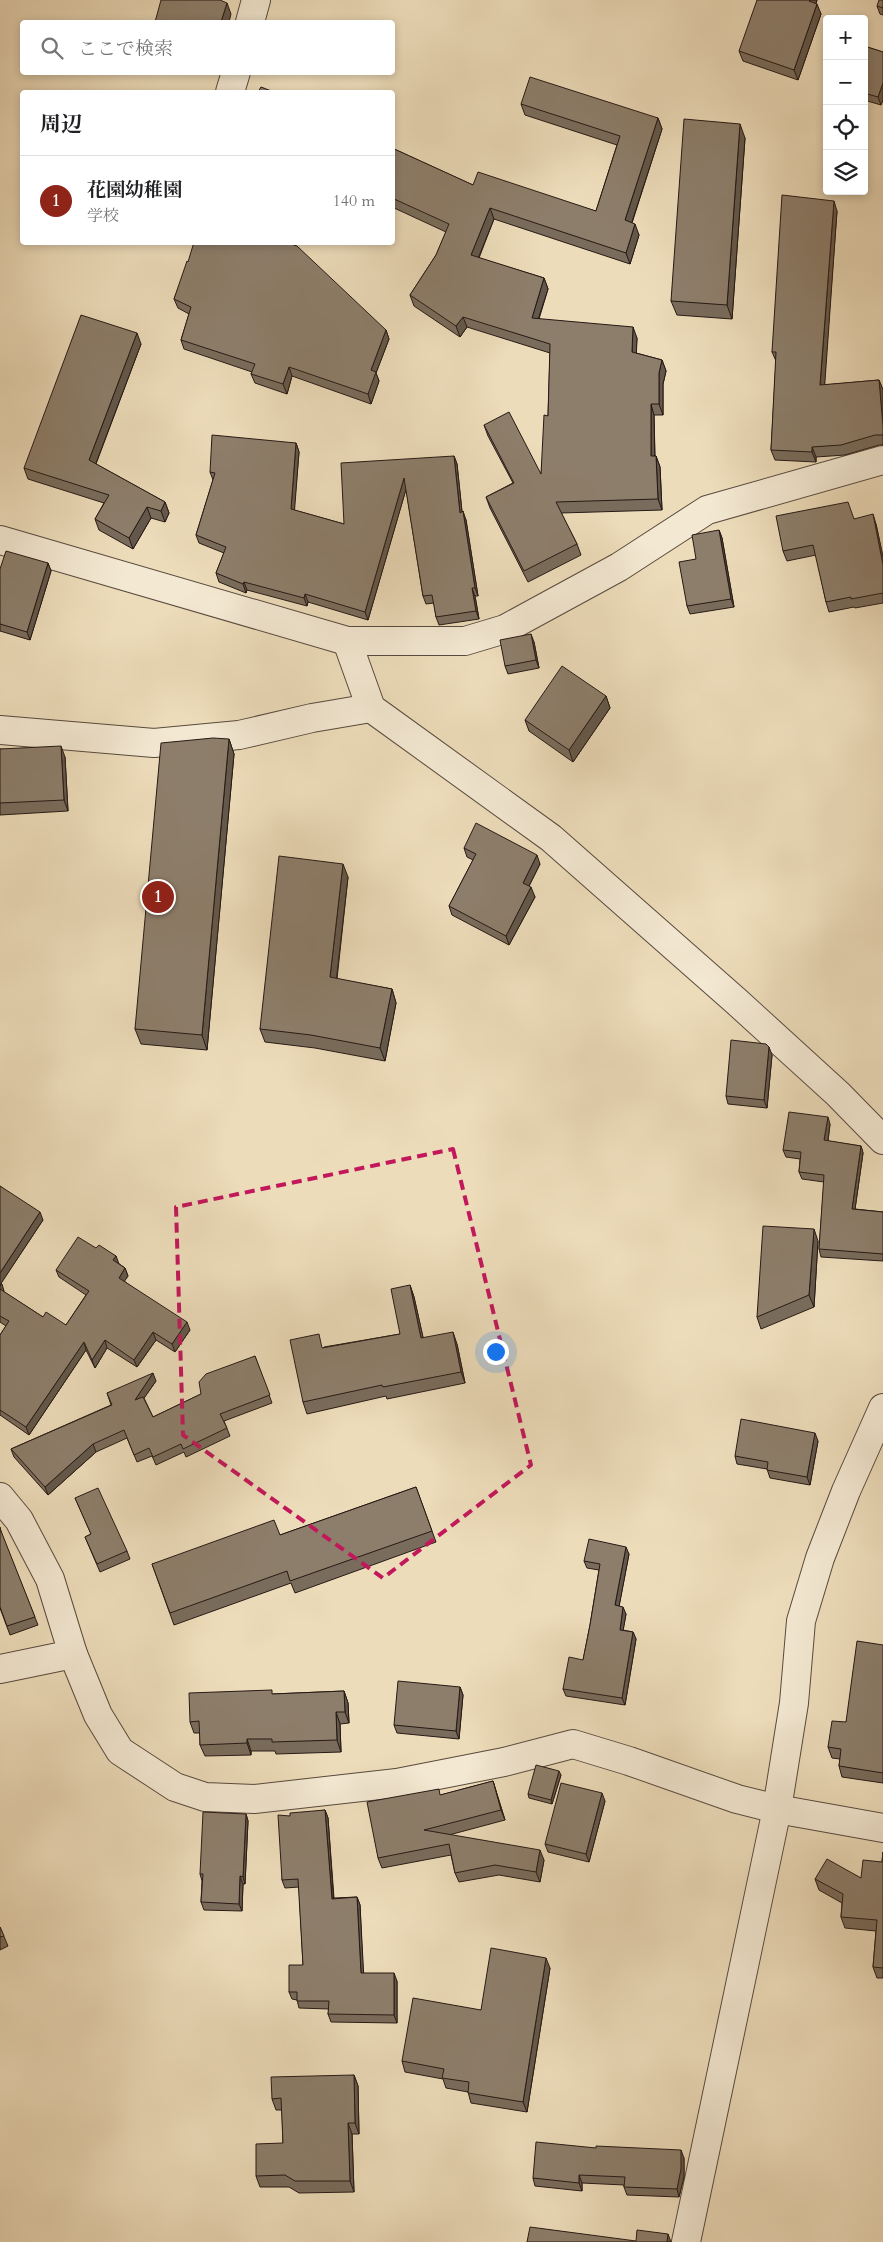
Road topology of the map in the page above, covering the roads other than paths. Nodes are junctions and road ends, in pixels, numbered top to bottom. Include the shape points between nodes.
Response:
1 (235, 75) edge
2 (231, 90) edge
3 (883, 460) edge
4 (0, 540) edge
5 (347, 641) junction
6 (371, 708) junction
7 (0, 730) edge
8 (883, 1140) edge
9 (883, 1408) edge
10 (0, 1497) edge
11 (73, 1654) junction
12 (0, 1669) edge
13 (777, 1809) junction
14 (883, 1828) edge
15 (686, 2242) edge

1 - 2 street
3 - 5 street via 707,510 619,567 505,629 465,641
4 - 5 street
5 - 6 street
6 - 7 street via 239,735 154,743
6 - 8 street via 552,838 838,1094
9 - 13 street via 839,1508 801,1621 794,1704
10 - 11 street via 19,1520 50,1579
11 - 12 street
11 - 13 street via 98,1715 120,1751 175,1786 204,1797 254,1799 397,1783 504,1762 573,1744 737,1799
13 - 14 street
13 - 15 street

